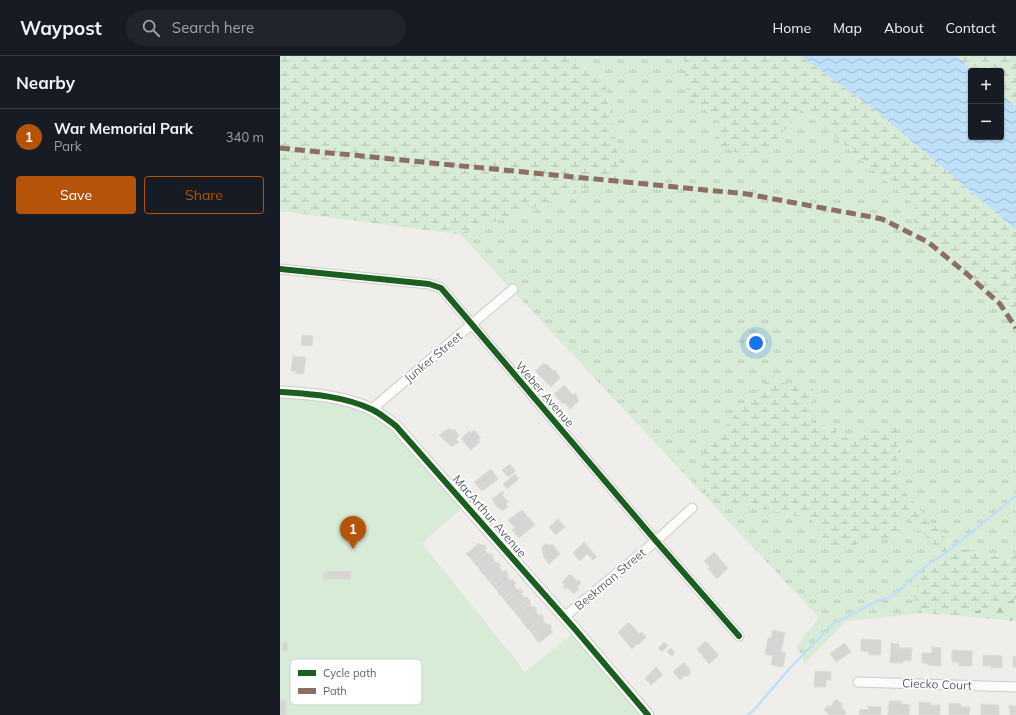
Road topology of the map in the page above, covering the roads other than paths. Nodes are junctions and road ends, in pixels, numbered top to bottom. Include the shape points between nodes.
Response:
1 (280, 269) edge
2 (513, 289) dead end
3 (472, 325) junction
4 (280, 392) edge
5 (372, 410) junction
6 (692, 508) dead end
7 (656, 541) junction
8 (564, 617) junction
9 (739, 636) dead end
10 (858, 682) dead end
11 (1016, 687) edge
12 (648, 715) edge

1 - 3 street, Weber Avenue via 429,284 441,288
2 - 3 street, Junker Street
3 - 5 street, Junker Street
3 - 7 street, Weber Avenue
4 - 5 street, MacArthur Avenue via 344,400
5 - 8 street, MacArthur Avenue via 396,426
6 - 7 street, Beekman Street
7 - 8 street, Beekman Street
7 - 9 street, Weber Avenue
8 - 12 street, MacArthur Avenue
10 - 11 street, Ciecko Court

